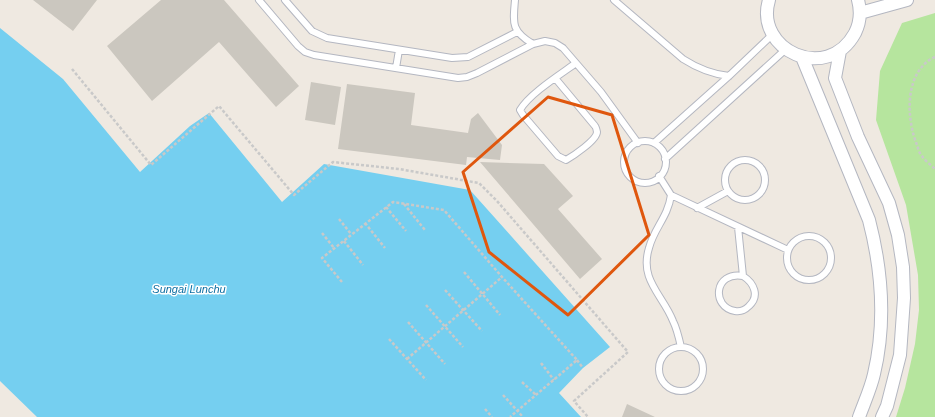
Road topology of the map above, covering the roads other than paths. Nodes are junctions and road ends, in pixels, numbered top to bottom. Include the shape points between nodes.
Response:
1 (259, 0) edge
2 (286, 0) edge
3 (515, 0) edge
4 (614, 0) edge
5 (769, 0) edge
6 (858, 0) edge
7 (908, 0) edge
8 (860, 13) junction
9 (517, 32) junction
10 (773, 34) junction
11 (533, 44) junction
12 (786, 49) junction
13 (399, 50) junction
14 (840, 51) junction
15 (802, 57) junction
16 (576, 63) junction
17 (396, 68) junction
18 (728, 76) junction
19 (555, 78) junction
20 (638, 142) junction
21 (654, 143) junction
22 (665, 159) junction
23 (659, 176) junction
24 (728, 191) junction
25 (671, 195) junction
26 (697, 208) junction
27 (738, 227) junction
28 (788, 250) junction
29 (743, 276) junction
30 (682, 347) junction
31 (859, 417) edge
32 (882, 417) edge

1 - 17 lane via 305,52 314,56
2 - 13 lane via 312,31 326,38
3 - 9 lane via 514,20
4 - 18 lane via 683,59 713,74
5 - 10 street via 767,16
6 - 8 street
7 - 8 street
8 - 14 street via 858,28
9 - 11 lane
9 - 13 lane via 468,57
10 - 12 street
10 - 18 lane
11 - 16 lane via 545,41 555,43
11 - 17 lane via 467,77 458,78
12 - 15 street
12 - 22 lane
13 - 17 lane
14 - 15 street via 827,57
14 - 32 street via 835,78 858,137 889,203 903,267 904,306 900,355
15 - 31 street via 868,220 876,248 881,332 874,375
16 - 19 lane
16 - 20 lane
18 - 21 lane
19 - 19 lane via 595,126 597,132 595,138 566,160 558,156 520,110 524,103
20 - 21 lane
20 - 23 lane via 625,154 625,168 628,174 639,182 646,183
21 - 22 lane via 660,147
22 - 23 lane via 665,166
23 - 25 lane
24 - 24 lane via 735,198 753,199 765,186 766,177 756,162 738,161 730,166 726,174 725,183
24 - 26 lane
25 - 26 lane
25 - 30 lane via 669,209 648,250 647,266 648,276 673,320
26 - 27 lane
27 - 28 lane
27 - 29 lane
28 - 28 lane via 789,268 802,280 811,281 819,278 831,266 830,248 817,236 799,237
29 - 29 lane via 735,274 721,283 719,298 723,306 730,310 738,312 746,309 754,300 754,287 750,280
30 - 30 lane via 698,354 703,367 700,381 689,390 682,391 668,387 659,374 665,353

